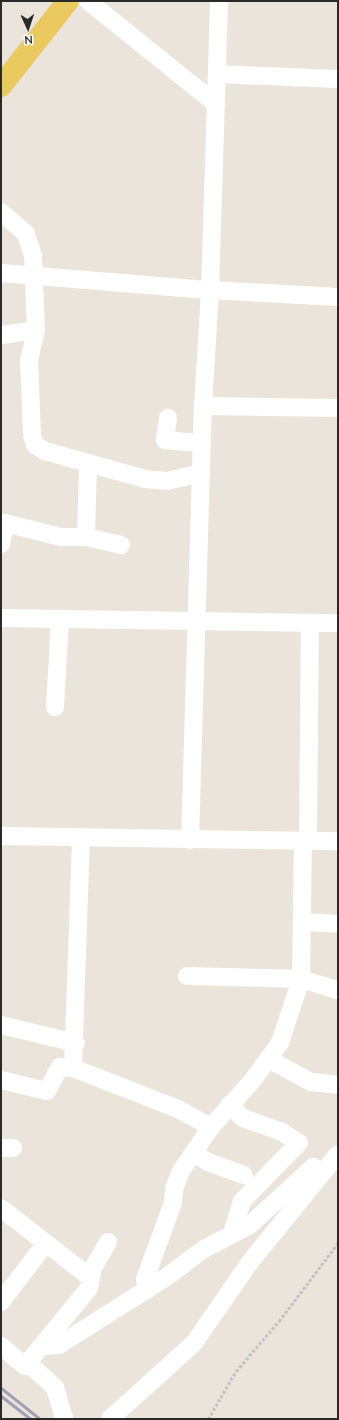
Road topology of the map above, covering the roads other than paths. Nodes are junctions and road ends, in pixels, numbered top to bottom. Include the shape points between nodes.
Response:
1 (68, 1) edge
2 (88, 1) edge
3 (219, 1) edge
4 (217, 74) junction
5 (338, 79) edge
6 (1, 86) edge
7 (216, 104) junction
8 (1, 212) edge
9 (1, 273) edge
10 (36, 275) junction
11 (210, 290) junction
12 (338, 297) edge
13 (36, 330) junction
14 (1, 335) edge
15 (203, 406) junction
16 (338, 408) edge
17 (168, 418) dead end
18 (202, 443) junction
19 (88, 464) junction
20 (201, 473) junction
21 (2, 533) edge
22 (86, 537) junction
23 (121, 545) dead end
24 (1, 618) edge
25 (60, 619) junction
26 (196, 622) junction
27 (310, 624) junction
28 (338, 624) edge
29 (55, 707) dead end
30 (1, 836) edge
31 (81, 838) junction
32 (190, 840) junction
33 (306, 840) junction
34 (338, 841) edge
35 (302, 922) junction
36 (338, 924) edge
37 (187, 976) dead end
38 (301, 979) junction
39 (338, 990) edge
40 (1, 1025) edge
41 (76, 1042) junction
42 (268, 1059) junction
43 (73, 1068) junction
44 (1, 1080) edge
45 (338, 1085) edge
46 (228, 1105) junction
47 (211, 1127) junction
48 (194, 1153) junction
49 (338, 1154) edge
50 (323, 1172) junction
51 (244, 1175) dead end
52 (1, 1208) edge
53 (232, 1233) junction
54 (108, 1242) dead end
55 (46, 1243) junction
56 (91, 1278) junction
57 (147, 1290) junction
58 (1, 1302) edge
59 (1, 1346) edge
60 (42, 1346) junction
61 (28, 1363) junction
62 (64, 1419) edge
63 (110, 1419) edge

1 - 6 main road
2 - 7 street
3 - 4 street
4 - 5 street
4 - 7 street
7 - 11 street
8 - 10 street via 26,234
9 - 10 street
10 - 11 street
10 - 13 street
11 - 12 street
11 - 15 street
13 - 14 street
13 - 19 street via 29,360 32,435 35,445 45,451
15 - 16 street
15 - 18 street
17 - 18 street via 165,440
18 - 20 street
19 - 20 street via 145,479 167,481
19 - 22 street
20 - 26 street
21 - 22 street via 5,523 60,537
22 - 23 street
24 - 25 street
25 - 26 street
25 - 29 street
26 - 27 street
26 - 32 street
27 - 28 street
27 - 33 street
30 - 31 street
31 - 32 street
31 - 41 street
32 - 33 street
33 - 34 street
33 - 35 street
35 - 36 street
35 - 38 street
37 - 38 street
38 - 39 street
38 - 42 street via 280,1043
40 - 41 street
41 - 43 street
42 - 45 street via 311,1082
42 - 46 street
43 - 44 street via 60,1067 47,1091
43 - 47 street via 178,1109
46 - 47 street
46 - 53 street via 243,1118 282,1132 299,1143 242,1201
47 - 48 street
48 - 51 street via 208,1162
48 - 57 street via 181,1171 174,1189 173,1202 145,1280
49 - 50 street
50 - 53 street via 313,1167 250,1224
50 - 63 street via 250,1262 194,1343
52 - 55 street
53 - 57 street
54 - 56 street via 93,1268
55 - 56 street
55 - 58 street
56 - 60 street via 88,1288
57 - 60 street via 59,1345
59 - 61 street via 25,1366
60 - 61 street
61 - 62 street via 55,1387

